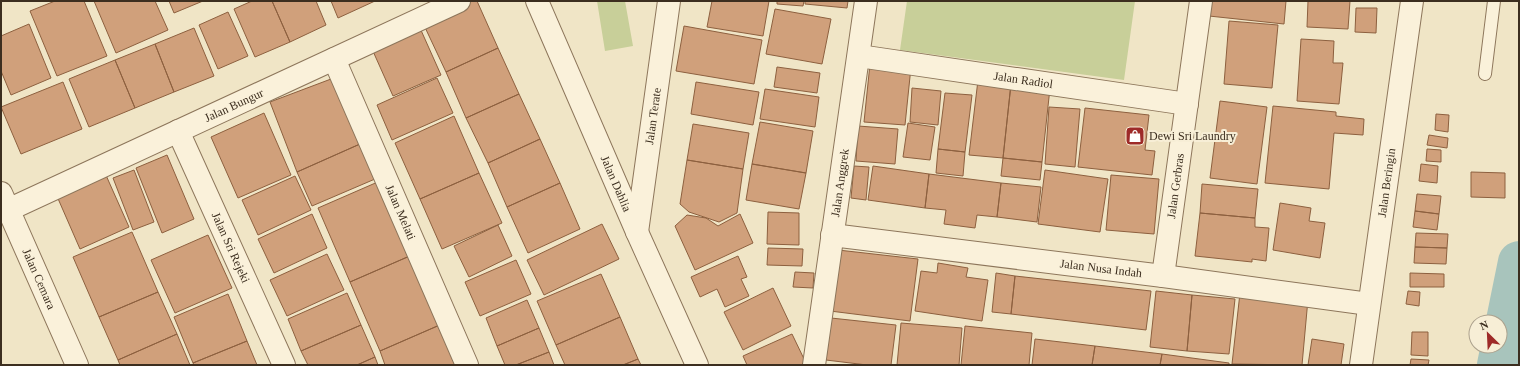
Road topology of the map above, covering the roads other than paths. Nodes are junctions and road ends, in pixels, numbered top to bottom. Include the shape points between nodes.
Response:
1 (459, 1) edge
2 (537, 1) edge
3 (669, 1) edge
4 (866, 1) edge
5 (1201, 1) edge
6 (1412, 1) edge
7 (1494, 1) edge
8 (858, 56) junction
9 (334, 59) junction
10 (1485, 74) dead end
11 (1187, 104) junction
12 (178, 131) junction
13 (5, 201) edge
14 (637, 232) junction
15 (832, 235) junction
16 (1163, 276) junction
17 (1369, 304) junction
18 (77, 365) edge
19 (284, 365) edge
20 (467, 365) edge
21 (697, 365) edge
22 (814, 365) edge
23 (1361, 365) edge

1 - 9 street, Jalan Bungur
2 - 14 street, Jalan Dahlia
3 - 14 street, Jalan Terate
4 - 8 street, Jalan Anggrek
5 - 11 street, Jalan Gerbras
6 - 17 street, Jalan Beringin
7 - 10 lane
8 - 11 street, Jalan Radiol
8 - 15 street, Jalan Anggrek
9 - 12 street, Jalan Bungur
9 - 20 street, Jalan Melati
11 - 16 street, Jalan Gerbras
12 - 13 street, Jalan Bungur
12 - 19 street, Jalan Sri Rejeki
13 - 18 street, Jalan Cemara
14 - 21 street, Jalan Dahlia
15 - 16 street, Jalan Nusa Indah
15 - 22 street, Jalan Anggrek
16 - 17 street, Jalan Nusa Indah
17 - 23 street, Jalan Beringin

